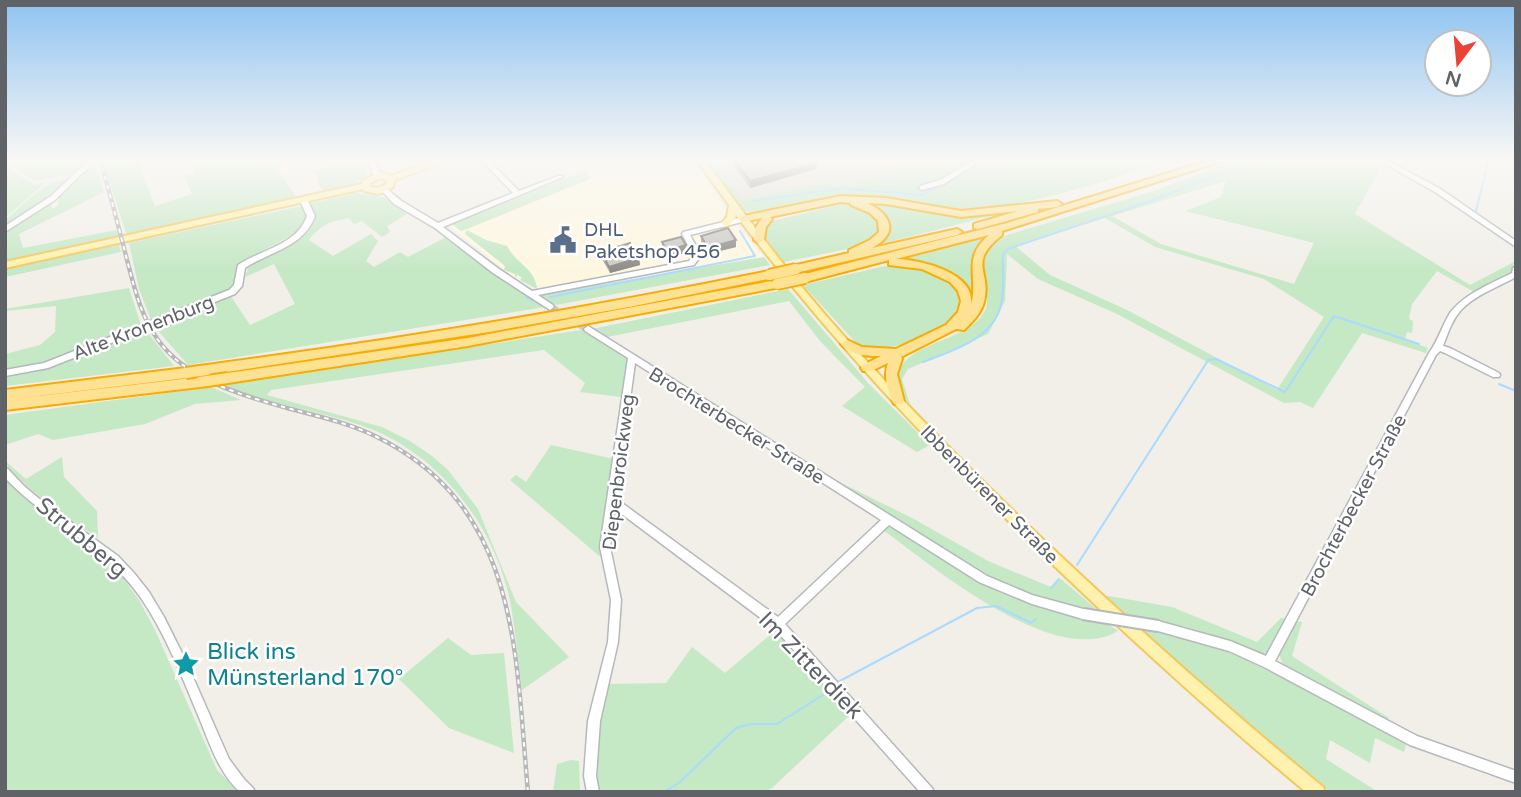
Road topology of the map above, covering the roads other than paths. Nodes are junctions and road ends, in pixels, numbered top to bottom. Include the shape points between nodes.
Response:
1 (55, 196) edge
2 (324, 196) edge
3 (391, 196) edge
4 (513, 196) edge
5 (726, 196) edge
6 (1081, 196) edge
7 (1106, 196) edge
8 (1446, 196) edge
9 (304, 201) junction
10 (1057, 204) junction
11 (733, 206) junction
12 (767, 219) junction
13 (744, 222) junction
14 (726, 223) junction
15 (438, 226) junction
16 (1010, 226) junction
17 (5, 230) edge
18 (687, 237) junction
19 (759, 240) junction
20 (1516, 244) edge
21 (827, 262) junction
22 (5, 265) edge
23 (844, 268) junction
24 (1516, 270) edge
25 (800, 273) junction
26 (773, 279) junction
27 (531, 294) junction
28 (550, 307) tunnel mouth
29 (588, 329) tunnel mouth
30 (847, 344) junction
31 (1438, 348) junction
32 (898, 355) junction
33 (632, 358) junction
34 (869, 370) junction
35 (5, 373) edge
36 (1496, 375) dead end
37 (203, 376) junction
38 (5, 395) edge
39 (898, 401) junction
40 (5, 405) edge
41 (5, 471) edge
42 (612, 504) junction
43 (888, 520) junction
44 (778, 624) junction
45 (1268, 663) junction
46 (1516, 777) edge
47 (249, 792) edge
48 (593, 792) edge
49 (928, 792) edge
50 (1318, 792) edge

1 - 17 street
2 - 9 main road
3 - 15 street
4 - 15 street
5 - 11 main road, Ibbenbürener Straße
6 - 10 highway
7 - 16 highway
8 - 20 street
9 - 22 main road
9 - 35 street, Alte Kronenburg via 311,216 307,226 241,267 232,292 45,366
10 - 13 highway via 961,214 848,199 818,202
10 - 21 highway
11 - 13 main road, Ibbenbürener Straße
11 - 14 main road
12 - 13 highway
12 - 19 highway
12 - 21 highway via 835,202 862,204 878,212 884,224 879,238
13 - 14 street
13 - 18 street
13 - 19 main road, Ibbenbürener Straße
14 - 18 street
15 - 27 street
16 - 23 highway
16 - 32 highway via 978,250 980,299 976,312 960,327
18 - 27 street via 696,257 691,263
19 - 30 main road, Ibbenbürener Straße
21 - 25 highway
23 - 25 highway
23 - 32 highway via 906,261 928,265 956,281 966,294 967,307 961,319
24 - 31 street, Brochterbecker Straße via 1457,307
25 - 26 highway, bridge
26 - 37 highway
26 - 37 highway, bridge via 468,342 228,378
27 - 28 street
29 - 33 street, Brochterbecker Straße
30 - 32 highway via 860,351
30 - 34 main road, Ibbenbürener Straße
31 - 36 street
31 - 45 street, Brochterbecker Straße
32 - 34 highway
32 - 39 highway via 891,381
33 - 42 street, Diepenbroickweg
33 - 43 street, Brochterbecker Straße
34 - 39 main road, Ibbenbürener Straße
37 - 38 highway, bridge via 186,373
37 - 40 highway
39 - 50 main road, Ibbenbürener Straße via 991,498 1162,660
41 - 47 street, Strubberg via 127,572 145,596 199,702 227,769
42 - 44 street, Im Zitterdiek
42 - 48 street, Diepenbroickweg via 606,547 616,600 613,642 594,721
43 - 44 street
43 - 45 street, Brochterbecker Straße, bridge via 1018,596 1083,614 1158,626 1230,646
44 - 49 street, Im Zitterdiek
45 - 46 street, Brochterbecker Straße via 1414,741

